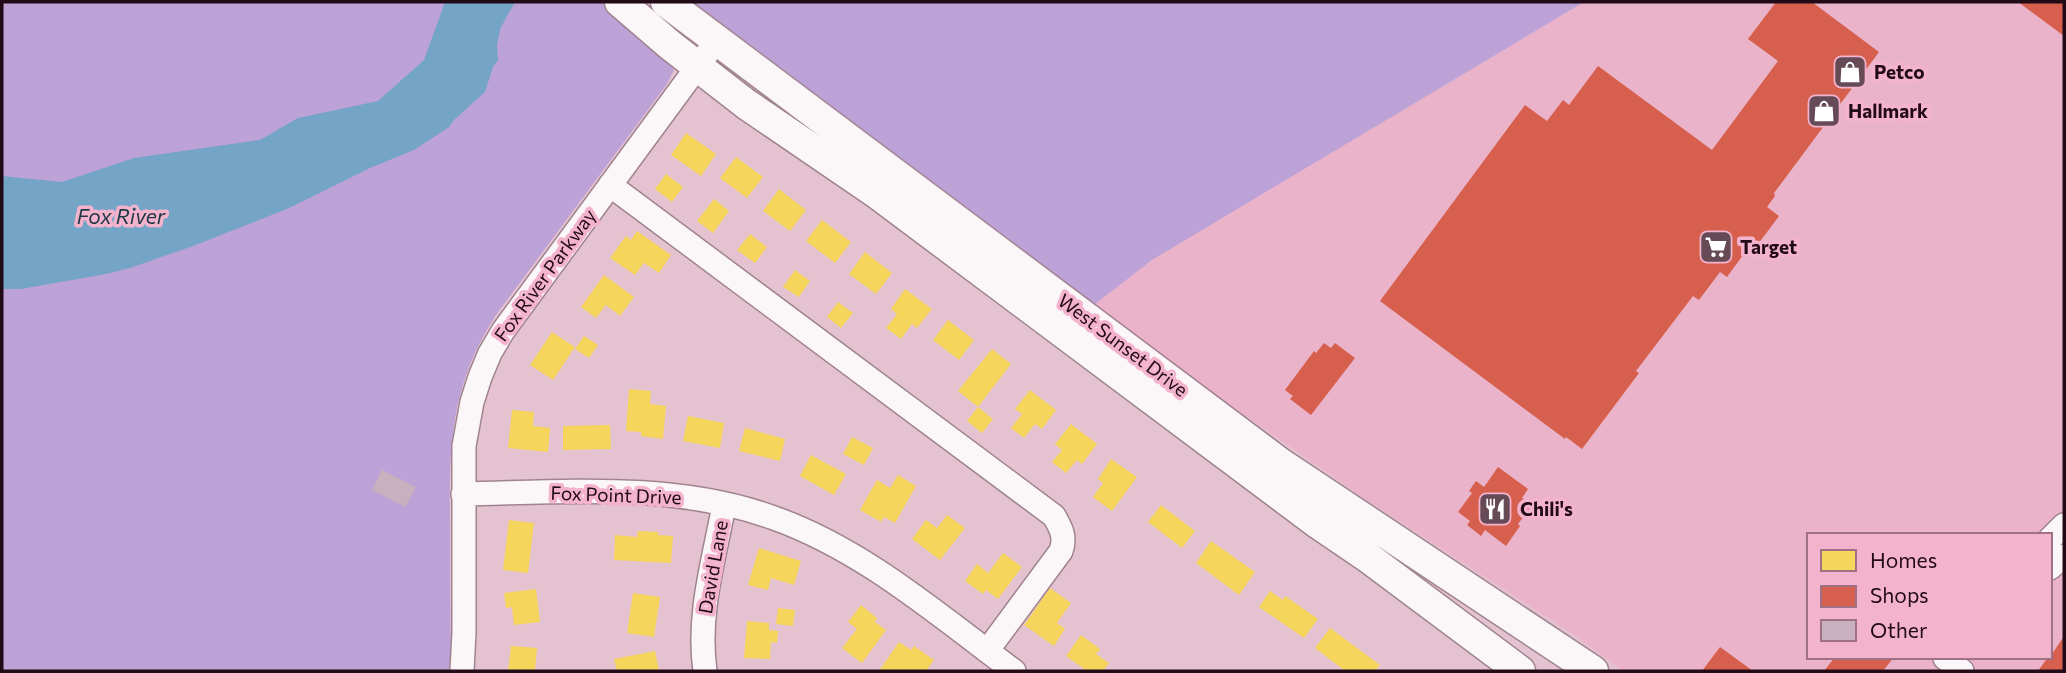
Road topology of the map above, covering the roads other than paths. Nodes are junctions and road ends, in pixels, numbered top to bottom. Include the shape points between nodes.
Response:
1 (620, 2) edge
2 (666, 2) edge
3 (717, 40) junction
4 (698, 67) junction
5 (610, 185) junction
6 (463, 494) junction
7 (724, 505) junction
8 (1366, 556) junction
9 (1501, 610) junction
10 (1462, 628) junction
11 (1548, 641) junction
12 (987, 651) junction
13 (1947, 659) edge
14 (462, 671) edge
15 (705, 671) edge
16 (1014, 671) edge
17 (1520, 671) edge
18 (1593, 671) edge
19 (1961, 671) edge

1 - 4 main road, West Sunset Drive
2 - 3 main road, West Sunset Drive
3 - 4 street, Fox River Parkway
3 - 9 main road, West Sunset Drive via 1280,463
4 - 5 street, Fox River Parkway
4 - 8 main road, West Sunset Drive via 875,192
5 - 6 street, Fox River Parkway via 490,353 471,402
5 - 12 street via 1054,516 1065,542 1061,551
6 - 7 street, Fox Point Drive via 651,494
6 - 14 street, Fox River Parkway
7 - 12 street, Fox Point Drive via 773,517 843,550
7 - 15 street, David Lane via 703,616
8 - 9 main road via 1406,572 1448,600
8 - 10 main road, West Sunset Drive
9 - 11 main road, West Sunset Drive
10 - 11 main road via 1475,615 1488,617 1517,636
10 - 17 main road, West Sunset Drive
11 - 18 main road, West Sunset Drive
12 - 16 street, Fox Point Drive
13 - 19 street

